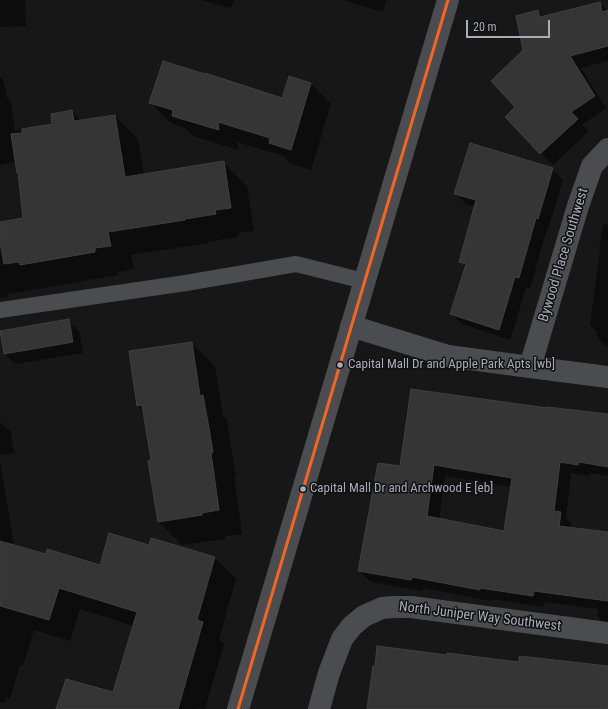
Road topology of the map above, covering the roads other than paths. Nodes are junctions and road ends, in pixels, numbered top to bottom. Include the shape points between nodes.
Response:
1 (448, 0) edge
2 (608, 149) edge
3 (364, 281) junction
4 (0, 310) edge
5 (351, 326) junction
6 (530, 368) junction
7 (608, 377) edge
8 (608, 633) edge
9 (238, 709) edge
10 (319, 709) edge

1 - 3 street
2 - 6 street, Bywood Place Southwest via 592,166
3 - 4 lane via 296,264
3 - 5 street
5 - 6 street via 448,356
5 - 9 street
6 - 7 street
8 - 10 street, North Juniper Way Southwest via 411,607 382,608 364,616 342,638

